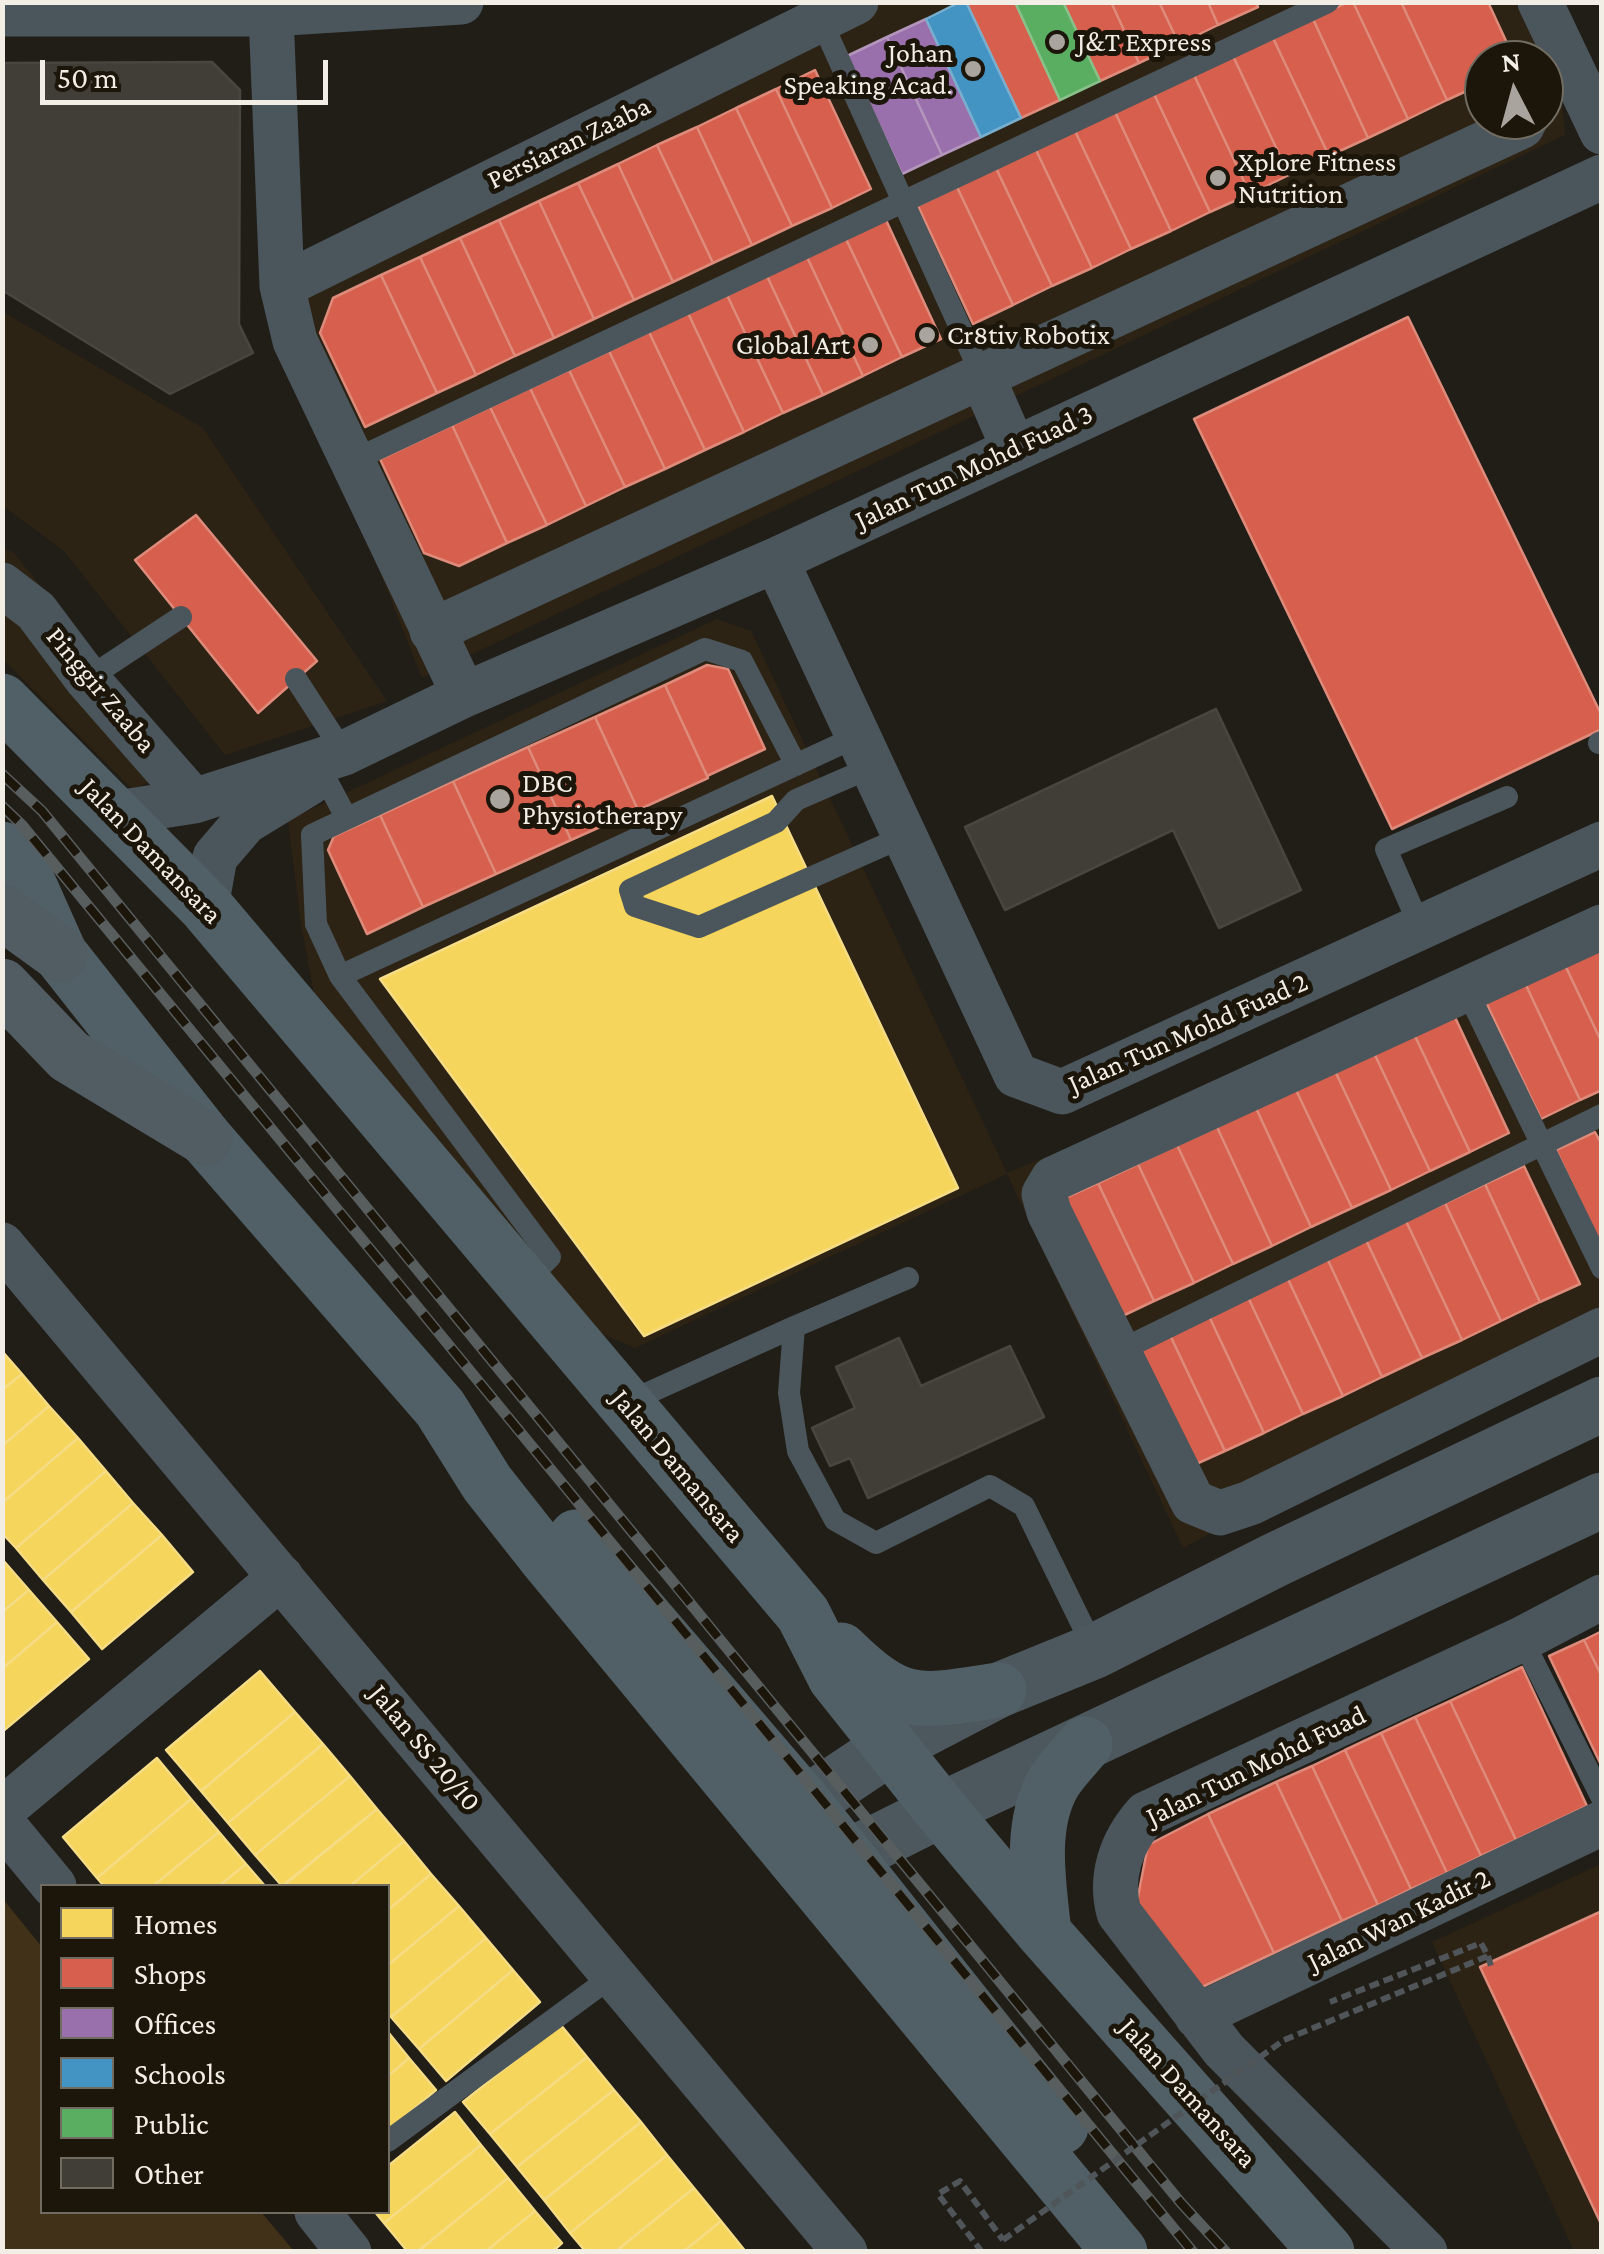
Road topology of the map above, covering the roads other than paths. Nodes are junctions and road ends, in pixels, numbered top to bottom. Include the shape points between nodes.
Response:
1 (1328, 2) edge
2 (1540, 2) edge
3 (460, 3) edge
4 (23, 10) edge
5 (838, 10) edge
6 (271, 14) junction
7 (1548, 40) edge
8 (1564, 83) edge
9 (1602, 132) edge
10 (1491, 140) edge
11 (1602, 177) edge
12 (903, 203) junction
13 (282, 286) junction
14 (982, 376) junction
15 (1014, 449) junction
16 (354, 460) junction
17 (776, 560) junction
18 (2, 585) edge
19 (181, 617) dead end
20 (432, 631) junction
21 (87, 679) junction
22 (296, 679) dead end
23 (464, 696) junction
24 (2, 701) edge
25 (865, 751) junction
26 (334, 763) junction
27 (796, 765) junction
28 (1507, 797) dead end
29 (194, 801) junction
30 (117, 814) junction
31 (346, 817) junction
32 (905, 836) junction
33 (1602, 844) edge
34 (2, 849) edge
35 (1524, 881) junction
36 (206, 907) junction
37 (2, 912) edge
38 (1602, 927) edge
39 (1421, 929) junction
40 (1556, 949) junction
41 (60, 954) junction
42 (1343, 964) junction
43 (340, 976) junction
44 (2, 986) edge
45 (1466, 992) junction
46 (1377, 1033) junction
47 (1602, 1115) edge
48 (205, 1138) junction
49 (1540, 1144) junction
50 (2, 1245) edge
51 (1602, 1268) edge
52 (908, 1278) dead end
53 (524, 1284) junction
54 (794, 1327) junction
55 (1602, 1330) edge
56 (1117, 1352) junction
57 (626, 1403) junction
58 (1602, 1404) edge
59 (440, 1408) junction
60 (1602, 1500) edge
61 (1250, 1503) junction
62 (1275, 1560) junction
63 (281, 1576) junction
64 (1602, 1597) edge
65 (802, 1614) junction
66 (1522, 1639) junction
67 (1095, 1651) junction
68 (999, 1690) junction
69 (1084, 1744) junction
70 (892, 1746) junction
71 (1602, 1798) edge
72 (805, 1804) junction
73 (2, 1810) edge
74 (941, 1810) junction
75 (1602, 1822) edge
76 (2, 1823) edge
77 (848, 1856) junction
78 (52, 1884) edge
79 (1044, 1933) junction
80 (614, 1975) junction
81 (1197, 2016) junction
82 (390, 2141) edge
83 (319, 2214) edge
84 (1100, 2240) edge
85 (349, 2252) edge
86 (846, 2252) edge
87 (1158, 2252) edge
88 (1327, 2252) edge
89 (1425, 2252) edge

1 - 12 lane
2 - 7 street
3 - 6 street
4 - 6 street
5 - 12 lane
5 - 13 street, Persiaran Zaaba
6 - 13 street
8 - 9 street
10 - 14 street
11 - 15 street, Jalan Tun Mohd Fuad 3
12 - 14 lane
12 - 16 lane
13 - 16 street via 295,340
14 - 15 street
14 - 20 street
15 - 17 street, Jalan Tun Mohd Fuad 3
16 - 20 street
17 - 23 street, Jalan Tun Mohd Fuad 3
17 - 25 street, Jalan Tun Mohd Fuad 2
18 - 21 street, Pinggir Zaaba via 36,611
19 - 21 lane
20 - 23 street
21 - 29 street, Pinggir Zaaba
22 - 26 lane
23 - 26 street, Jalan Tun Mohd Fuad 3
24 - 30 main road, Jalan Damansara
25 - 27 lane
25 - 32 street, Jalan Tun Mohd Fuad 2
25 - 32 lane via 776,822 630,890 634,906 699,928
26 - 29 street, Jalan Tun Mohd Fuad 3
26 - 31 lane
26 - 36 street, Jalan Tun Mohd Fuad 3 via 245,822 214,857
27 - 31 lane via 742,661 705,649
27 - 43 lane
28 - 39 lane via 1386,850
29 - 30 street, Jalan Tun Mohd Fuad 3
30 - 36 main road, Jalan Damansara
31 - 43 lane via 312,835 316,924
32 - 42 street, Jalan Tun Mohd Fuad 2 via 1016,1075 1062,1092
33 - 35 street, Jalan Tun Mohd Fuad 2
34 - 41 main road via 23,871
35 - 39 street, Jalan Tun Mohd Fuad 2
35 - 40 street
36 - 53 main road, Jalan Damansara
37 - 41 highway
38 - 40 street
39 - 42 street, Jalan Tun Mohd Fuad 2
40 - 45 street
41 - 48 main road
42 - 46 street
43 - 53 lane via 550,1257
44 - 48 highway via 69,1056
45 - 46 street
45 - 49 lane
46 - 56 street via 1053,1180 1044,1194 1048,1212
47 - 49 lane
48 - 59 main road
49 - 51 lane
49 - 56 lane
50 - 63 street, Jalan SS 20/10
52 - 54 lane
53 - 57 main road, Jalan Damansara
54 - 57 lane
54 - 67 lane via 789,1392 798,1451 835,1520 876,1543 990,1486 1008,1494 1024,1506
55 - 61 street
56 - 61 street via 1193,1502 1220,1513
57 - 65 main road, Jalan Damansara
58 - 62 main road
59 - 72 main road via 526,1479
59 - 84 main road via 547,1560
60 - 69 main road
61 - 62 street
62 - 67 main road
63 - 73 street
63 - 80 street, Jalan SS 20/10
64 - 66 street, Jalan Tun Mohd Fuad
65 - 68 main road via 866,1675 898,1695 930,1700
65 - 70 main road, Jalan Damansara via 836,1677
66 - 71 lane
66 - 81 street, Jalan Tun Mohd Fuad via 1136,1824 1113,1890 1119,1914
67 - 68 main road
68 - 70 main road
69 - 74 main road
69 - 79 main road via 1053,1784 1038,1831
70 - 72 main road
70 - 74 main road, Jalan Damansara
72 - 77 main road
74 - 77 main road
74 - 79 main road, Jalan Damansara
75 - 81 street, Jalan Wan Kadir 2
76 - 78 street
77 - 87 main road
79 - 88 main road, Jalan Damansara
80 - 82 lane
80 - 86 street, Jalan SS 20/10
81 - 89 street, Jalan Tun Mohd Fuad
83 - 85 street

